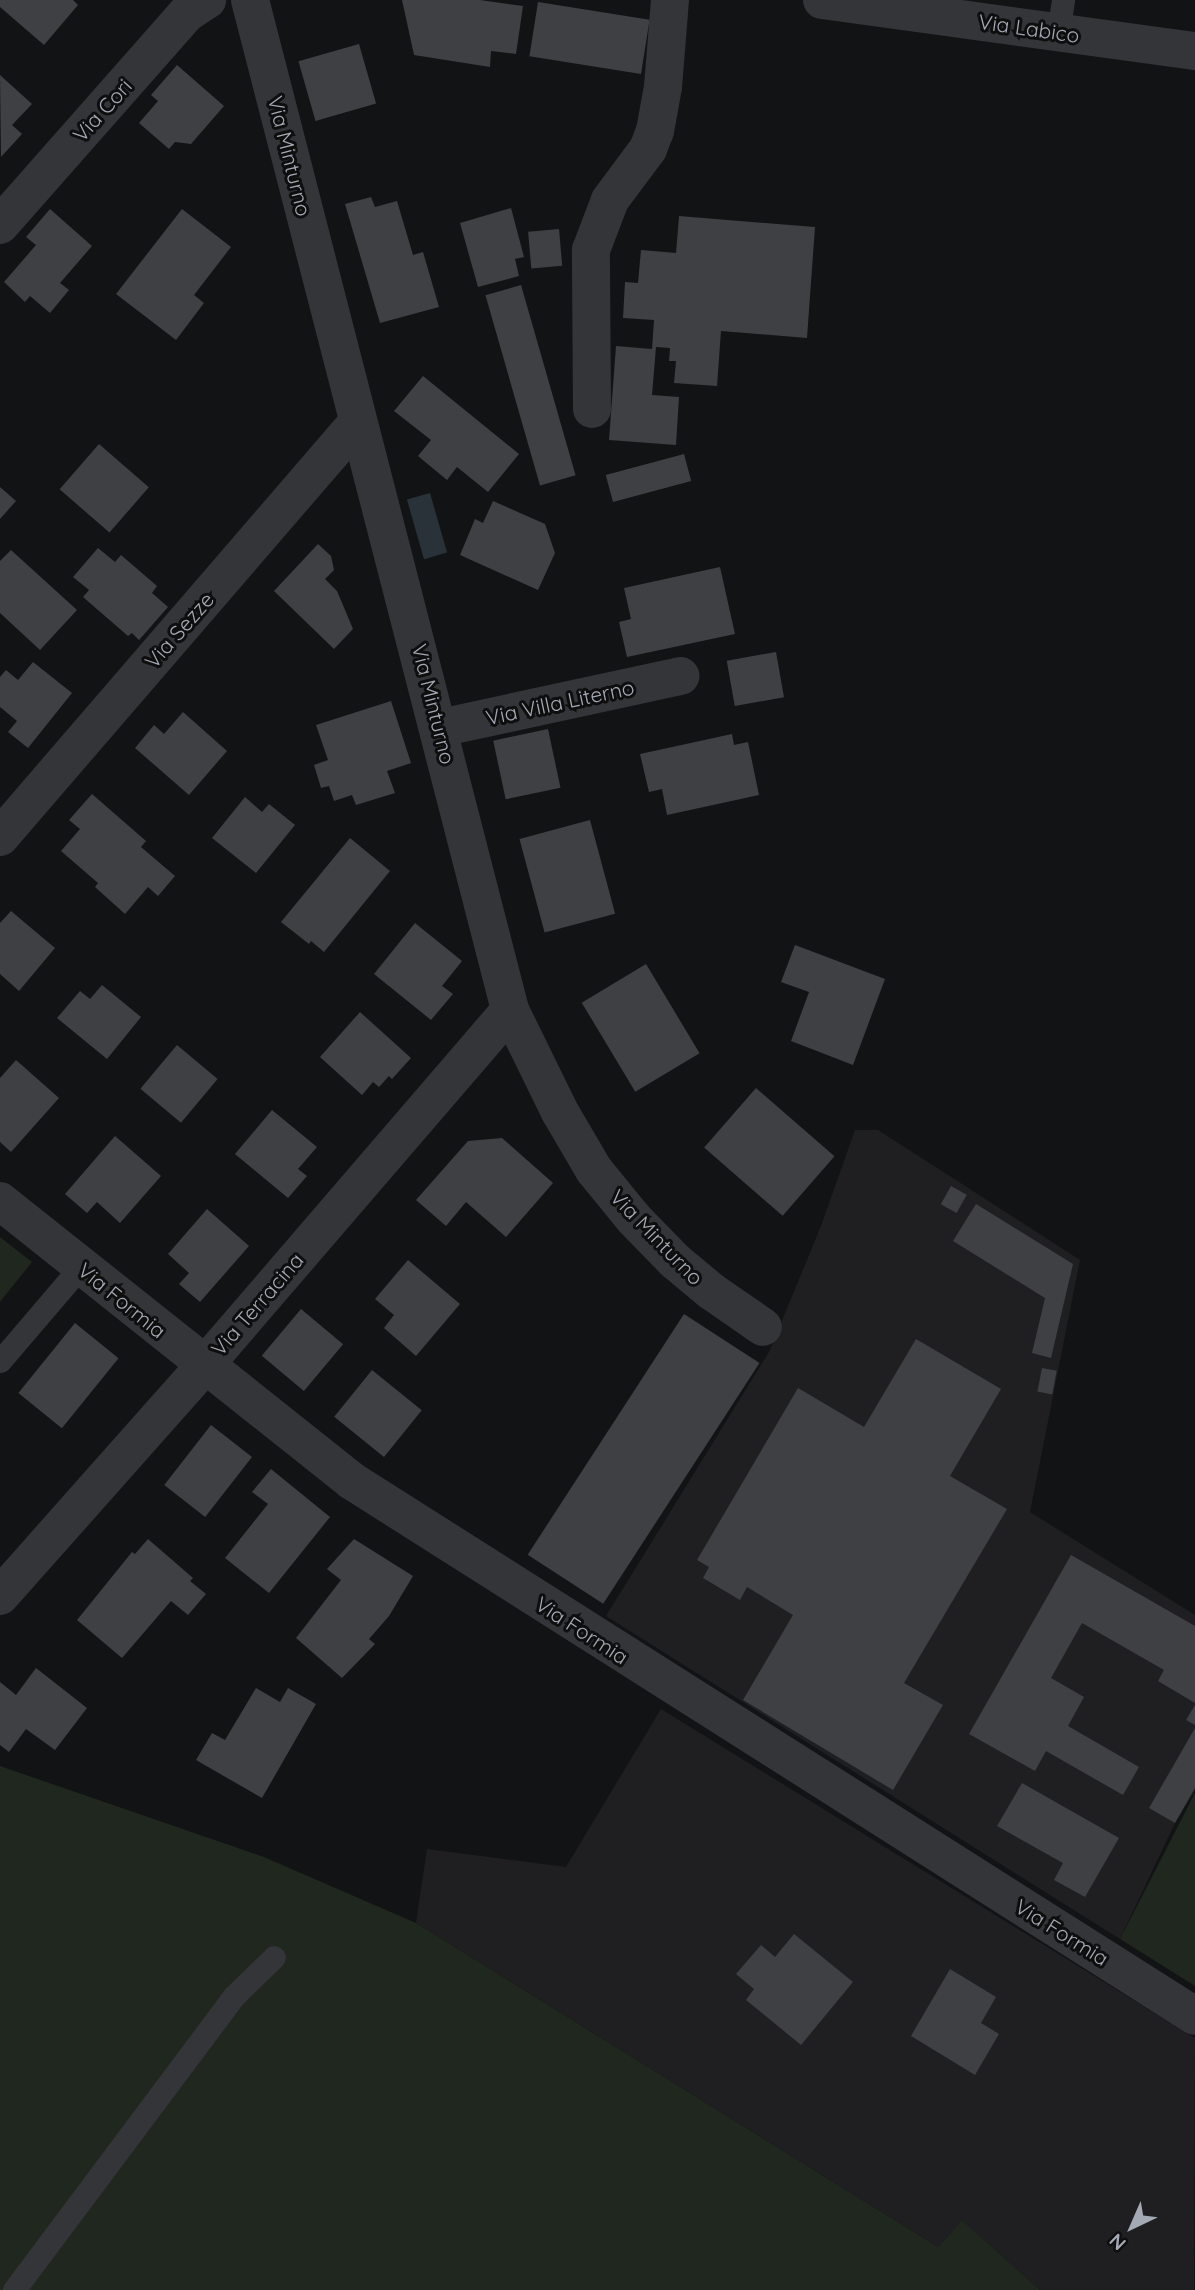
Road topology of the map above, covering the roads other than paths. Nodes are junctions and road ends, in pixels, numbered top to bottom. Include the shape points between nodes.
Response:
1 (207, 0) edge
2 (250, 0) edge
3 (670, 0) edge
4 (822, 0) edge
5 (1061, 16) edge
6 (1195, 51) edge
7 (0, 225) edge
8 (592, 409) dead end
9 (357, 423) junction
10 (680, 676) dead end
11 (440, 728) junction
12 (0, 837) edge
13 (510, 1010) junction
14 (0, 1201) edge
15 (81, 1266) junction
16 (763, 1327) dead end
17 (0, 1361) edge
18 (204, 1366) junction
19 (0, 1596) edge
20 (274, 1957) dead end
21 (1195, 2016) edge
22 (14, 2290) edge

1 - 7 street, Via Cori via 187,13
2 - 9 street, Via Minturno
3 - 8 street via 655,131 648,149 606,208 591,250
4 - 5 street, Via Labico
5 - 6 street, Via Labico
9 - 11 street, Via Minturno
9 - 12 street, Via Sezze
10 - 11 street, Via Villa Literno
11 - 13 street, Via Minturno
13 - 16 street, Via Minturno via 594,1170 675,1261
13 - 18 street, Via Terracina
14 - 15 street, Via Formia
15 - 17 lane
15 - 18 street, Via Formia
18 - 19 street, Via Terracina
18 - 21 street, Via Formia via 314,1454 399,1513
20 - 22 lane via 233,1997

